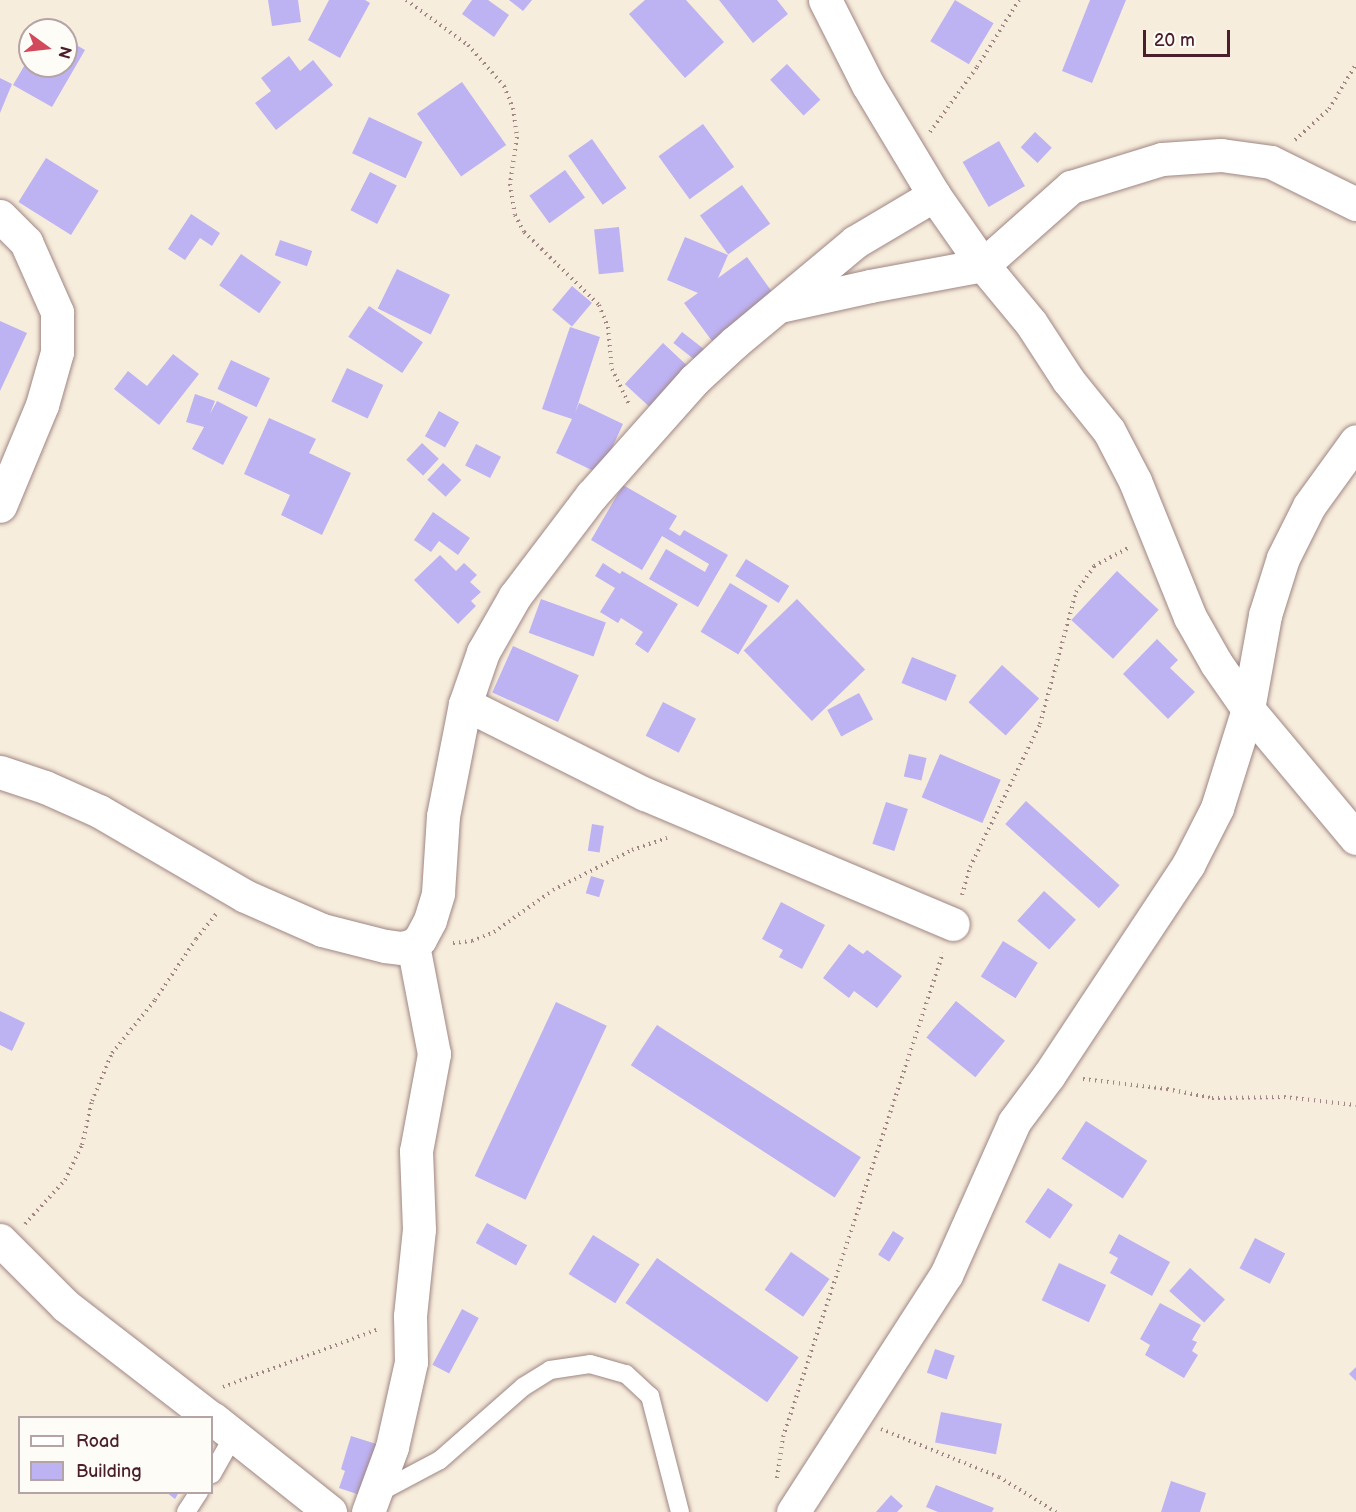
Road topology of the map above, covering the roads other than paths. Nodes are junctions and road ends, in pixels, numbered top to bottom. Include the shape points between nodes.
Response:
1 (825, 0) edge
2 (934, 195) junction
3 (1356, 204) edge
4 (0, 216) edge
5 (983, 265) junction
6 (776, 307) junction
7 (1356, 441) edge
8 (0, 506) edge
9 (465, 704) junction
10 (1248, 709) junction
11 (0, 772) edge
12 (1356, 838) edge
13 (953, 924) road end
14 (417, 942) junction
15 (4, 1242) edge
16 (209, 1416) edge
17 (213, 1419) edge
18 (198, 1494) edge
19 (372, 1503) edge
20 (186, 1512) edge
21 (330, 1512) edge
22 (680, 1512) edge
23 (793, 1512) edge

1 - 2 street via 868,86
2 - 5 street
2 - 6 street via 855,242
3 - 5 street via 1271,162 1221,155 1162,159 1071,187
4 - 8 street via 26,242 57,312 57,352 45,394
5 - 6 street
5 - 10 street via 1031,323 1068,380 1109,431 1135,480 1190,617
6 - 9 street via 694,380 591,496 514,597 483,652
7 - 10 street via 1309,506 1283,558 1265,615
9 - 13 street via 645,794
9 - 14 street via 443,816 438,893 430,920
10 - 12 street
10 - 23 street via 1217,808 1188,865 1014,1122 946,1275
11 - 14 street via 99,811 244,896 322,930 386,946 402,948
14 - 19 street via 434,1054 416,1150 419,1229 410,1316 411,1362 392,1447
15 - 16 street via 66,1306
17 - 21 street
18 - 20 lane
19 - 22 lane via 440,1460 523,1387 550,1370 590,1364 626,1374 650,1396

